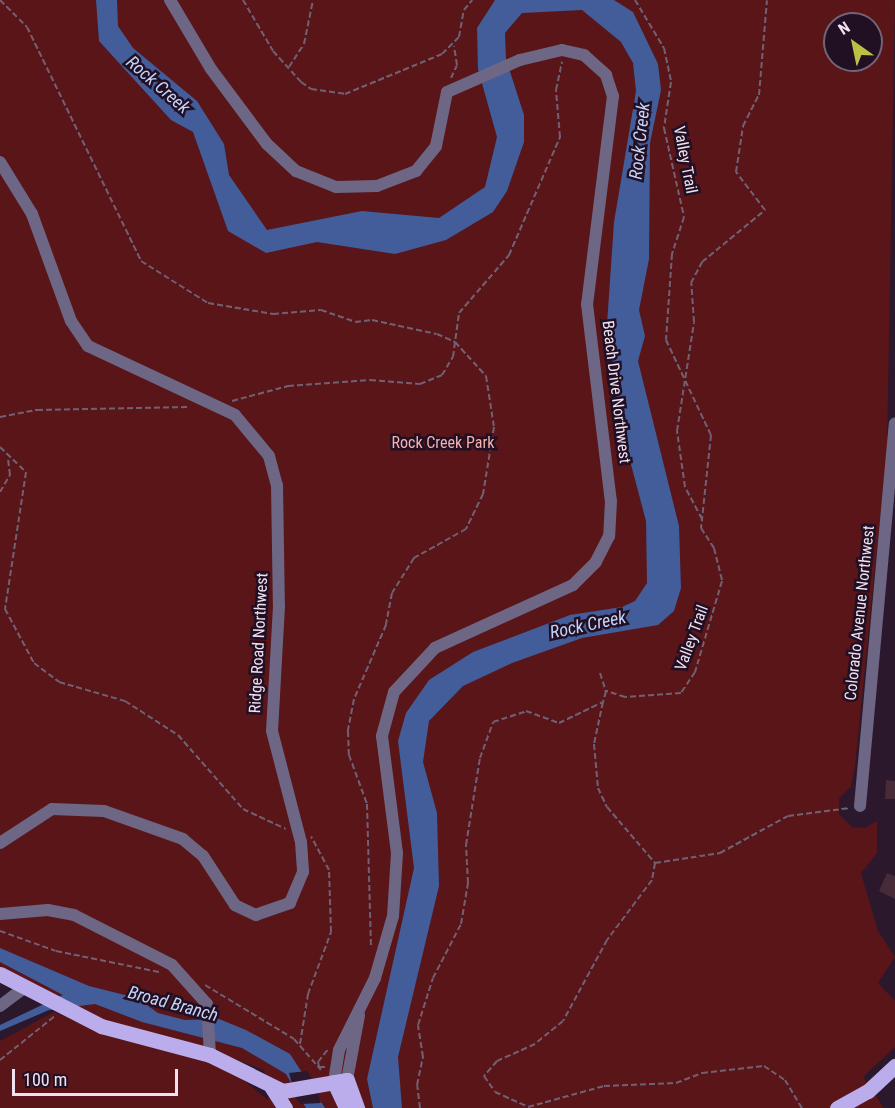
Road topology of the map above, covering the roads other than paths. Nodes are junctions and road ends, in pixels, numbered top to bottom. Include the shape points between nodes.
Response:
1 (170, 0) edge
2 (0, 162) edge
3 (895, 423) edge
4 (860, 806) road end
5 (0, 843) edge
6 (0, 914) edge
7 (0, 974) edge
8 (24, 987) junction
9 (0, 1006) edge
10 (211, 1047) junction
11 (895, 1066) edge
12 (250, 1073) junction
13 (330, 1080) junction
14 (272, 1088) junction
15 (292, 1088) junction
16 (286, 1108) edge
17 (353, 1108) edge
18 (837, 1108) edge

1 - 13 street, Beach Drive Northwest via 248,120 283,160 320,184 363,188 416,171 436,146 447,92 460,82 520,60 569,51 590,59 606,75 613,96 587,304 612,508 609,536 596,562 573,585 435,648 394,692 381,736 397,845 395,902 384,955
2 - 5 street, Ridge Road Northwest via 32,214 80,337 102,356 248,425 265,447 276,477 279,606 272,731 298,832 303,868 296,893 278,911 260,916 235,906 203,856 183,839 104,811 52,809
3 - 4 street, Colorado Avenue Northwest
6 - 10 street via 48,910 78,916 189,978 211,1018
7 - 8 main road
8 - 9 street
8 - 10 main road via 118,1032
10 - 12 main road
11 - 18 main road via 862,1096
12 - 14 main road
12 - 15 main road
13 - 15 main road
13 - 17 main road
14 - 15 main road
14 - 16 main road
15 - 16 street

